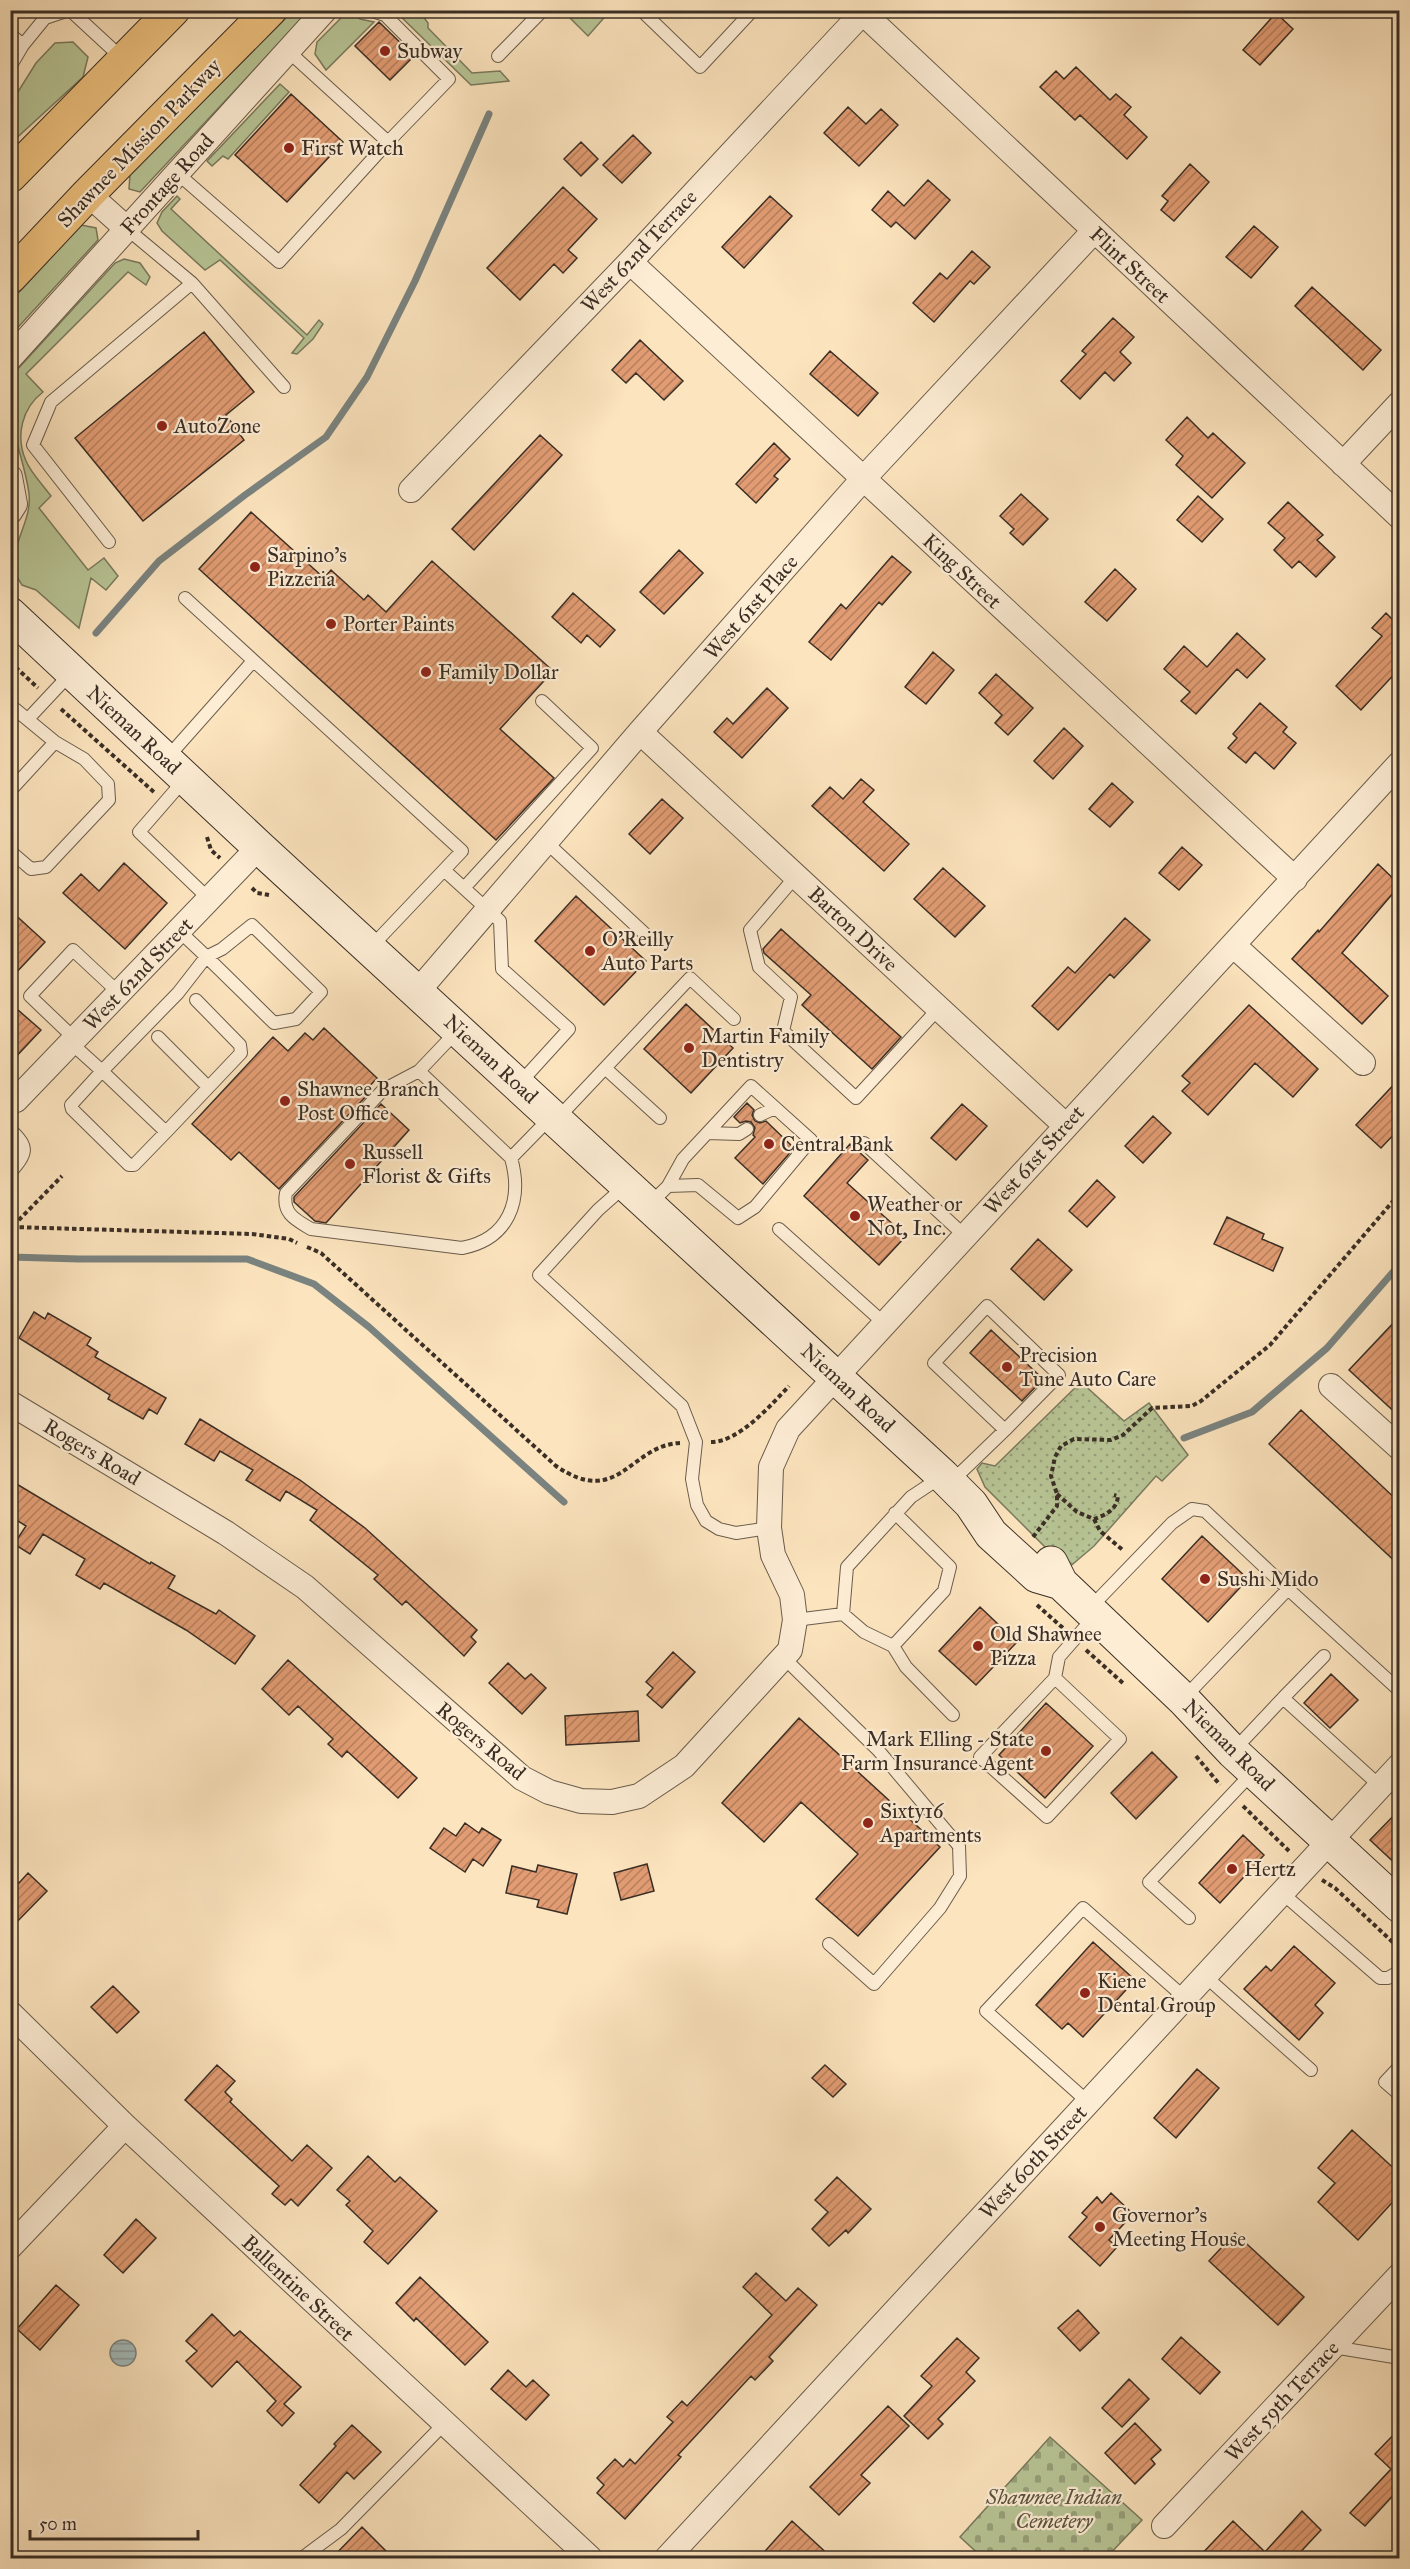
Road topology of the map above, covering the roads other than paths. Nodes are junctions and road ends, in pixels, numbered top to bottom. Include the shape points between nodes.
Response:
1 (70, 10) edge
2 (173, 10) edge
3 (270, 10) edge
4 (325, 10) edge
5 (369, 10) edge
6 (543, 10) edge
7 (641, 10) edge
8 (753, 10) edge
9 (864, 12) edge
10 (10, 34) edge
11 (22, 45) junction
12 (288, 51) junction
13 (498, 56) dead end
14 (124, 59) junction
15 (10, 66) edge
16 (388, 142) junction
17 (177, 172) junction
18 (10, 176) edge
19 (88, 194) junction
20 (126, 228) junction
21 (1094, 231) junction
22 (630, 262) junction
23 (10, 277) edge
24 (192, 283) junction
25 (10, 358) edge
26 (284, 387) dead end
27 (1400, 403) edge
28 (1343, 464) junction
29 (10, 477) edge
30 (863, 479) junction
31 (411, 490) dead end
32 (10, 512) edge
33 (1400, 517) edge
34 (109, 542) dead end
35 (185, 598) dead end
36 (10, 614) edge
37 (253, 661) junction
38 (72, 672) junction
39 (542, 701) dead end
40 (10, 705) edge
41 (28, 719) junction
42 (640, 732) junction
43 (55, 742) junction
44 (1400, 763) edge
45 (176, 769) junction
46 (10, 791) edge
47 (546, 842) junction
48 (259, 847) junction
49 (10, 851) edge
50 (444, 870) junction
51 (796, 876) junction
52 (1295, 879) junction
53 (464, 888) junction
54 (209, 899) junction
55 (488, 909) junction
56 (179, 931) junction
57 (645, 934) dead end
58 (1233, 945) junction
59 (370, 948) junction
60 (206, 957) junction
61 (418, 991) junction
62 (119, 993) junction
63 (196, 1000) dead end
64 (939, 1008) junction
65 (734, 1019) dead end
66 (458, 1029) junction
67 (158, 1037) dead end
68 (73, 1041) junction
69 (1363, 1063) dead end
70 (605, 1068) junction
71 (102, 1071) junction
72 (419, 1071) junction
73 (518, 1085) junction
74 (208, 1087) junction
75 (13, 1103) edge
76 (775, 1108) junction
77 (760, 1115) dead end
78 (554, 1118) junction
79 (660, 1118) dead end
80 (1065, 1125) junction
81 (747, 1129) dead end
82 (10, 1130) edge
83 (166, 1132) junction
84 (707, 1133) junction
85 (864, 1143) dead end
86 (511, 1158) junction
87 (10, 1173) edge
88 (647, 1192) junction
89 (779, 1229) dead end
90 (964, 1236) junction
91 (885, 1324) junction
92 (836, 1377) junction
93 (1331, 1386) dead end
94 (10, 1403) edge
95 (1005, 1430) junction
96 (1400, 1448) edge
97 (955, 1487) junction
98 (895, 1513) junction
99 (770, 1528) junction
100 (1288, 1589) junction
101 (1092, 1613) junction
102 (843, 1614) junction
103 (795, 1620) junction
104 (893, 1646) junction
105 (1324, 1656) dead end
106 (783, 1657) junction
107 (1055, 1678) junction
108 (1400, 1691) edge
109 (1283, 1698) junction
110 (1183, 1699) junction
111 (953, 1715) dead end
112 (1243, 1761) junction
113 (1400, 1765) edge
114 (1380, 1786) junction
115 (1329, 1841) junction
116 (1282, 1893) junction
117 (1400, 1906) edge
118 (1189, 1918) dead end
119 (829, 1944) dead end
120 (1400, 1971) edge
121 (1205, 1976) junction
122 (1185, 1998) junction
123 (10, 2013) edge
124 (1400, 2066) edge
125 (1311, 2070) dead end
126 (1400, 2095) edge
127 (1088, 2103) junction
128 (124, 2126) junction
129 (10, 2247) edge
130 (1400, 2275) edge
131 (1332, 2347) junction
132 (1400, 2358) edge
133 (444, 2424) junction
134 (1164, 2526) dead end
135 (302, 2559) edge
136 (590, 2559) edge
137 (667, 2559) edge

1 - 11 lane via 45,18
1 - 14 lane
2 - 14 highway
3 - 19 highway, Shawnee Mission Parkway
4 - 12 street, Frontage Road
5 - 16 lane via 385,15 449,79
6 - 13 lane
7 - 8 lane via 700,67
9 - 21 street, Flint Street
9 - 22 street, West 62nd Terrace
10 - 11 lane
11 - 15 lane
12 - 16 lane
12 - 17 street, Frontage Road
14 - 18 highway
16 - 17 lane via 279,262
17 - 20 street, Frontage Road
19 - 20 street
19 - 23 highway, Shawnee Mission Parkway
20 - 24 lane
20 - 25 street, Frontage Road
21 - 28 street, Flint Street
21 - 30 street, West 61st Place
22 - 30 street, King Street
22 - 31 street, West 62nd Terrace
24 - 26 lane
24 - 34 lane via 51,402 33,445
27 - 28 street
28 - 33 street, Flint Street
29 - 32 street via 15,504
30 - 42 street, West 61st Place
30 - 52 street, King Street
35 - 37 lane
36 - 38 main road, Nieman Road
37 - 45 lane
37 - 50 lane via 462,851
38 - 41 lane
38 - 45 main road, Nieman Road
39 - 53 lane via 592,748
40 - 41 lane
41 - 43 lane
42 - 47 street, West 61st Place
42 - 51 street, Barton Drive
43 - 46 lane
43 - 49 lane via 84,759 108,784 109,800 46,867 31,869
44 - 52 street, West 61st Street
45 - 48 main road, Nieman Road
45 - 54 lane via 139,832
47 - 55 street, West 61st Place
47 - 57 lane
48 - 54 street, West 62nd Street
48 - 59 main road, Nieman Road
50 - 53 lane
50 - 59 lane
51 - 64 street, Barton Drive
51 - 64 lane via 750,930 759,967 791,997 783,1031 856,1098
52 - 58 street, West 61st Street
53 - 55 lane
54 - 56 street, West 62nd Street
55 - 61 street, West 61st Place
55 - 73 lane via 500,921 502,969 570,1029
56 - 60 lane
56 - 62 street, West 62nd Street
58 - 69 street
58 - 80 street, West 61st Street
59 - 61 main road, Nieman Road
60 - 60 lane via 274,1023 296,1019 321,992 252,925 222,950
60 - 71 lane via 178,993
61 - 66 main road, Nieman Road
62 - 68 street, West 62nd Street
62 - 68 lane via 74,950 30,996
63 - 74 lane via 240,1045 241,1053
64 - 80 street, Barton Drive
65 - 70 lane via 690,978
66 - 72 lane
66 - 73 main road, Nieman Road
67 - 74 lane
68 - 71 lane
68 - 75 street, West 62nd Street
70 - 78 lane
70 - 79 lane
71 - 83 lane
71 - 83 lane via 71,1105 72,1109 129,1165 134,1165
72 - 86 lane
72 - 86 lane via 383,1090 286,1193 284,1202 291,1217 311,1229 462,1248 477,1245 487,1240 512,1211 517,1190
73 - 78 main road, Nieman Road
74 - 83 lane
76 - 77 lane
76 - 84 lane via 751,1086
76 - 88 lane via 812,1140 755,1207 738,1218 698,1185
78 - 86 lane
78 - 88 main road, Nieman Road
80 - 90 street, West 61st Street
81 - 84 lane via 740,1134
82 - 87 lane via 25,1148 23,1158
84 - 88 lane
85 - 90 lane
88 - 92 main road, Nieman Road
88 - 99 lane via 598,1210 539,1275 682,1406 696,1442 692,1479 697,1505 706,1521 736,1533
89 - 91 lane
90 - 91 street, West 61st Street
91 - 92 street, West 61st Street
92 - 97 main road, Nieman Road
92 - 99 street, Rogers Road via 788,1429 779,1445 771,1467
93 - 96 street
94 - 106 street, Rogers Road via 226,1533 305,1587 522,1778 549,1792 581,1801 612,1802 639,1796 684,1766
95 - 95 lane via 934,1364 987,1306 1059,1375
95 - 97 lane
97 - 98 lane via 910,1497
97 - 101 main road, Nieman Road via 991,1534 1037,1576 1061,1583
98 - 102 lane via 847,1567
98 - 104 lane via 950,1567 944,1591
99 - 103 street, Rogers Road via 773,1555 792,1595
100 - 101 lane via 1205,1511 1192,1509 1172,1523
100 - 108 lane
100 - 110 lane
101 - 107 lane via 1059,1657
101 - 110 main road, Nieman Road
102 - 103 lane
102 - 104 lane via 864,1632
103 - 106 street, Rogers Road via 790,1650
104 - 111 lane via 906,1667
105 - 109 lane
106 - 119 lane via 878,1750 959,1846 960,1876 940,1908 874,1984
107 - 107 lane via 980,1757 1047,1817 1120,1739
109 - 112 lane
109 - 114 lane
110 - 112 main road, Nieman Road
112 - 115 main road, Nieman Road
112 - 118 lane via 1149,1882
113 - 114 street, West 60th Street
114 - 115 street, West 60th Street
115 - 116 street, West 60th Street
115 - 117 main road, Nieman Road
116 - 120 lane via 1380,1978
116 - 121 street, West 60th Street
121 - 122 street, West 60th Street
121 - 125 lane
122 - 127 street, West 60th Street
122 - 127 lane via 1083,1908 986,2011
123 - 128 street, Ballentine Street
124 - 126 lane via 1385,2082
127 - 137 street, West 60th Street
128 - 129 street
128 - 133 street, Ballentine Street
130 - 131 street, West 59th Terrace
131 - 132 lane
131 - 134 street, West 59th Terrace
133 - 135 lane via 341,2529
133 - 136 street, Ballentine Street

